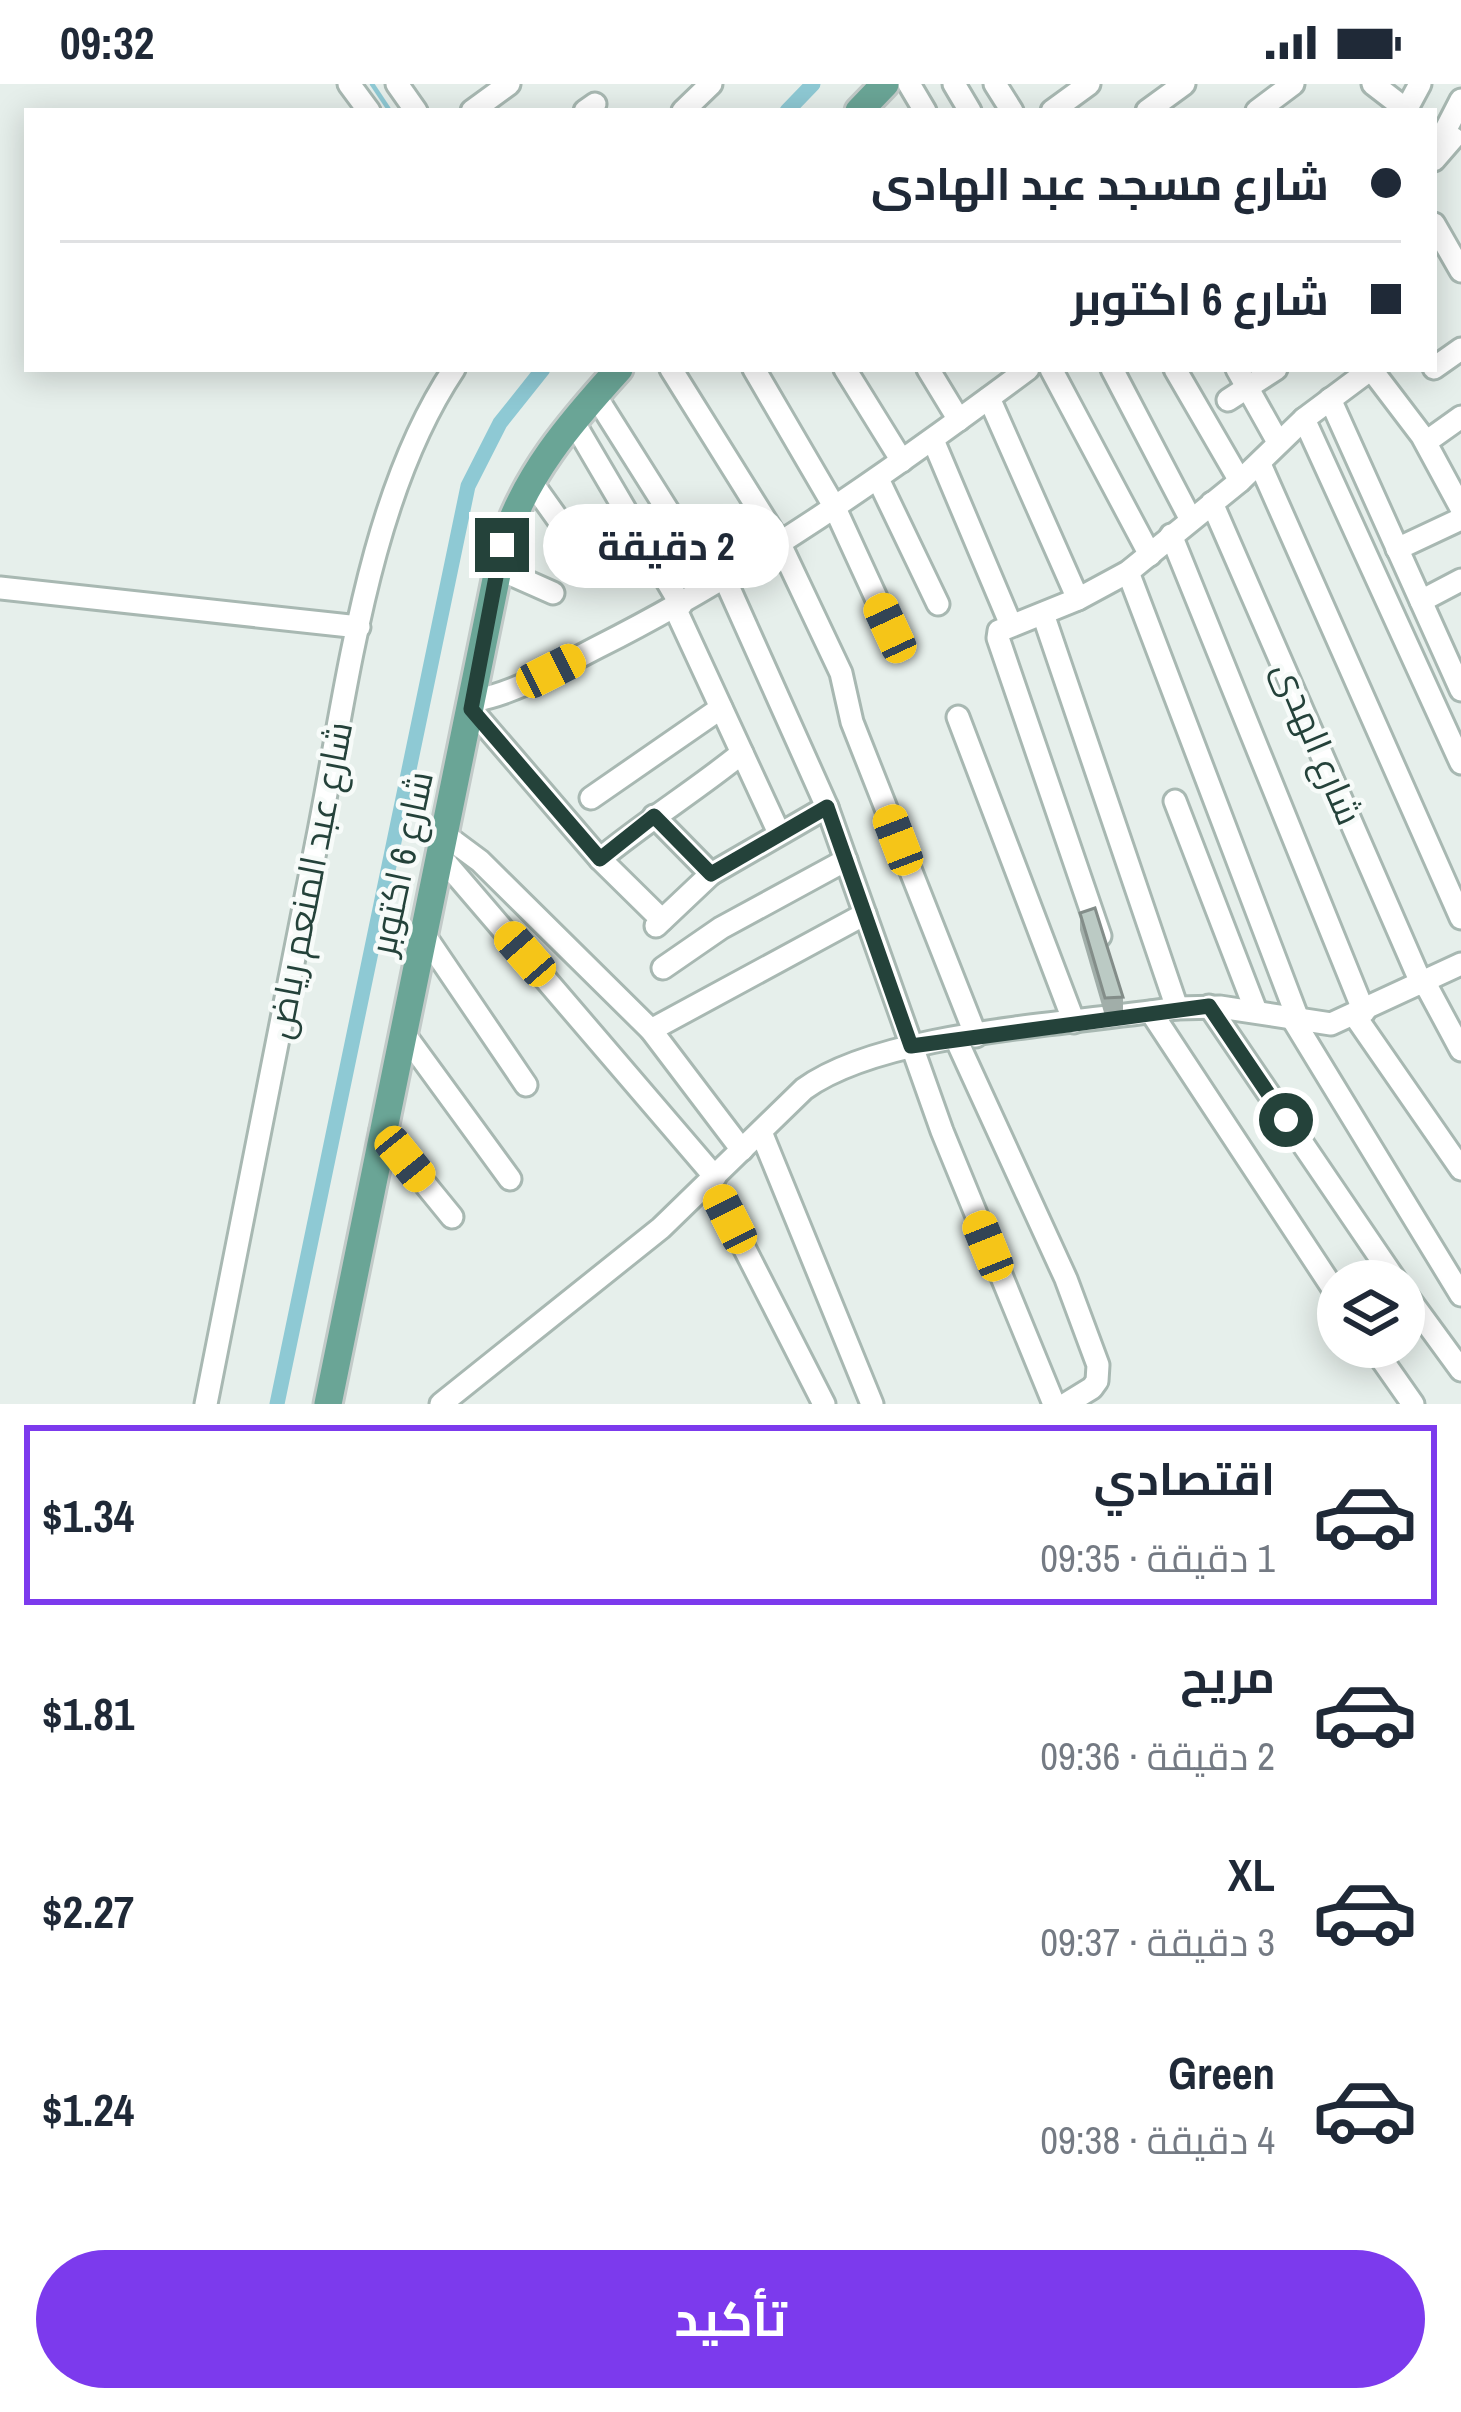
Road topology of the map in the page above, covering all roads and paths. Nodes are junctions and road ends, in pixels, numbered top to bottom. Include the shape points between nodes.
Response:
1 (509, 84) edge
2 (711, 84) edge
3 (884, 84) edge
4 (1089, 84) edge
5 (1184, 84) edge
6 (1293, 84) edge
7 (1373, 84) edge
8 (1420, 84) edge
9 (1461, 100) edge
10 (476, 108) edge
11 (686, 108) edge
12 (862, 108) edge
13 (1056, 108) edge
14 (1151, 108) edge
15 (1261, 108) edge
16 (1396, 108) edge
17 (1448, 136) edge
18 (1437, 232) edge
19 (1449, 265) edge
20 (452, 372) edge
21 (616, 372) edge
22 (673, 372) edge
23 (756, 372) edge
24 (847, 372) edge
25 (930, 372) edge
26 (1053, 372) edge
27 (1114, 372) edge
28 (1177, 372) edge
29 (1269, 372) edge
30 (1367, 372) edge
31 (1373, 372) edge
32 (1013, 374) edge
33 (1237, 385) edge
34 (595, 395) junction
35 (989, 398) junction
36 (1330, 399) junction
37 (1461, 417) edge
38 (1304, 418) junction
39 (959, 420) junction
40 (573, 421) junction
41 (933, 440) junction
42 (1278, 442) junction
43 (1426, 442) junction
44 (902, 461) junction
45 (1260, 464) junction
46 (878, 478) junction
47 (530, 480) junction
48 (1240, 482) junction
49 (1212, 503) junction
50 (834, 506) junction
51 (1461, 508) edge
52 (1461, 519) edge
53 (1191, 520) junction
54 (1171, 535) junction
55 (572, 539) dead end
56 (779, 542) junction
57 (1397, 549) junction
58 (1150, 555) junction
59 (699, 560) dead end
60 (497, 568) junction
61 (1128, 572) junction
62 (724, 577) junction
63 (1461, 580) edge
64 (0, 588) edge
65 (553, 593) dead end
66 (1078, 599) junction
67 (1421, 601) junction
68 (938, 604) dead end
69 (678, 607) junction
70 (1043, 614) junction
71 (359, 627) junction
72 (890, 628) dead end
73 (1005, 631) junction
74 (1461, 690) edge
75 (471, 705) junction
76 (721, 708) junction
77 (958, 717) dead end
78 (742, 753) junction
79 (1461, 763) edge
80 (591, 798) dead end
81 (1174, 801) dead end
82 (827, 807) junction
83 (654, 816) junction
84 (779, 833) junction
85 (442, 845) junction
86 (600, 859) junction
87 (846, 860) junction
88 (711, 874) junction
89 (866, 914) junction
90 (1461, 918) edge
91 (423, 933) junction
92 (1105, 949) edge
93 (1461, 964) edge
94 (663, 968) dead end
95 (1423, 984) junction
96 (1120, 993) edge
97 (1209, 1006) junction
98 (1177, 1008) junction
99 (1256, 1011) junction
100 (1151, 1012) junction
101 (1359, 1014) junction
102 (1127, 1015) junction
103 (1295, 1019) junction
104 (1075, 1022) junction
105 (402, 1030) junction
106 (651, 1030) junction
107 (966, 1037) junction
108 (911, 1046) junction
109 (1461, 1050) edge
110 (526, 1085) dead end
111 (381, 1130) junction
112 (761, 1132) junction
113 (742, 1150) junction
114 (1461, 1169) edge
115 (510, 1179) dead end
116 (712, 1179) junction
117 (452, 1217) dead end
118 (1382, 1260) edge
119 (1317, 1264) edge
120 (1461, 1295) edge
121 (1425, 1321) edge
122 (1388, 1368) edge
123 (1461, 1370) edge
124 (1057, 1403) edge
125 (206, 1404) edge
126 (328, 1404) edge
127 (440, 1404) edge
128 (824, 1404) edge
129 (872, 1404) edge
130 (1413, 1404) edge

1 - 10 street
2 - 11 street
3 - 12 main road
4 - 13 street
5 - 14 street
6 - 15 street
7 - 16 street
8 - 16 street
9 - 17 street
18 - 19 street
20 - 71 street, شارع عبد المنعم رياض via 399,479
21 - 34 main road, شارع 6 اكتوبر
22 - 56 street
23 - 50 street
24 - 44 street
25 - 39 street
26 - 58 street
27 - 53 street
28 - 48 street
29 - 33 street
30 - 36 street
31 - 43 street
32 - 35 street
33 - 42 street
34 - 40 main road, شارع 6 اكتوبر
34 - 59 street
35 - 39 street
35 - 66 street
36 - 38 street
36 - 57 street
37 - 43 street
38 - 42 street
38 - 79 street
39 - 41 street
40 - 47 main road, شارع 6 اكتوبر
40 - 69 street
41 - 44 street
41 - 73 street
42 - 45 street
43 - 51 street
44 - 46 street
45 - 48 street
45 - 90 street
46 - 50 street
46 - 68 street
47 - 55 street
47 - 60 main road, شارع 6 اكتوبر
48 - 49 street
49 - 53 street
49 - 95 street, شارع الهدى
50 - 56 street
50 - 72 street
52 - 57 street
53 - 54 street
54 - 58 street
54 - 101 street
56 - 62 street
56 - 107 street via 841,674
57 - 67 street
58 - 61 street
60 - 65 street
60 - 75 main road, شارع 6 اكتوبر
61 - 66 street
61 - 103 street
62 - 69 street
62 - 82 street
63 - 67 street
64 - 71 street
66 - 70 street
67 - 74 street
69 - 75 street
69 - 76 street
70 - 73 street
70 - 98 street
71 - 125 street, شارع عبد المنعم رياض
73 - 92 street
75 - 85 main road, شارع 6 اكتوبر
75 - 86 street
76 - 78 street
76 - 80 street
77 - 104 street
78 - 83 street
78 - 84 street
81 - 99 street
82 - 84 street
82 - 87 street
83 - 86 street
83 - 88 street
84 - 88 street
85 - 91 main road, شارع 6 اكتوبر
85 - 106 street via 480,861
85 - 116 street
86 - 88 street via 657,924
87 - 89 street
87 - 94 street
89 - 106 street
89 - 108 street
91 - 105 main road, شارع 6 اكتوبر
91 - 110 street
93 - 95 street
95 - 101 street
95 - 109 street, شارع الهدى
96 - 102 street
97 - 98 street
97 - 99 street
97 - 118 street
98 - 100 street
99 - 103 street
100 - 102 street
100 - 119 street
101 - 103 street via 1331,1024
101 - 114 street
102 - 104 street
103 - 120 street
104 - 107 street
105 - 111 main road, شارع 6 اكتوبر
105 - 115 street
106 - 113 street
107 - 108 street
107 - 124 street via 1098,1365 1092,1388
108 - 112 street via 810,1084
108 - 124 street
111 - 117 street
111 - 126 main road, شارع 6 اكتوبر
112 - 113 street
112 - 129 street
113 - 116 street
116 - 127 street
116 - 128 street
121 - 123 street
122 - 130 street

